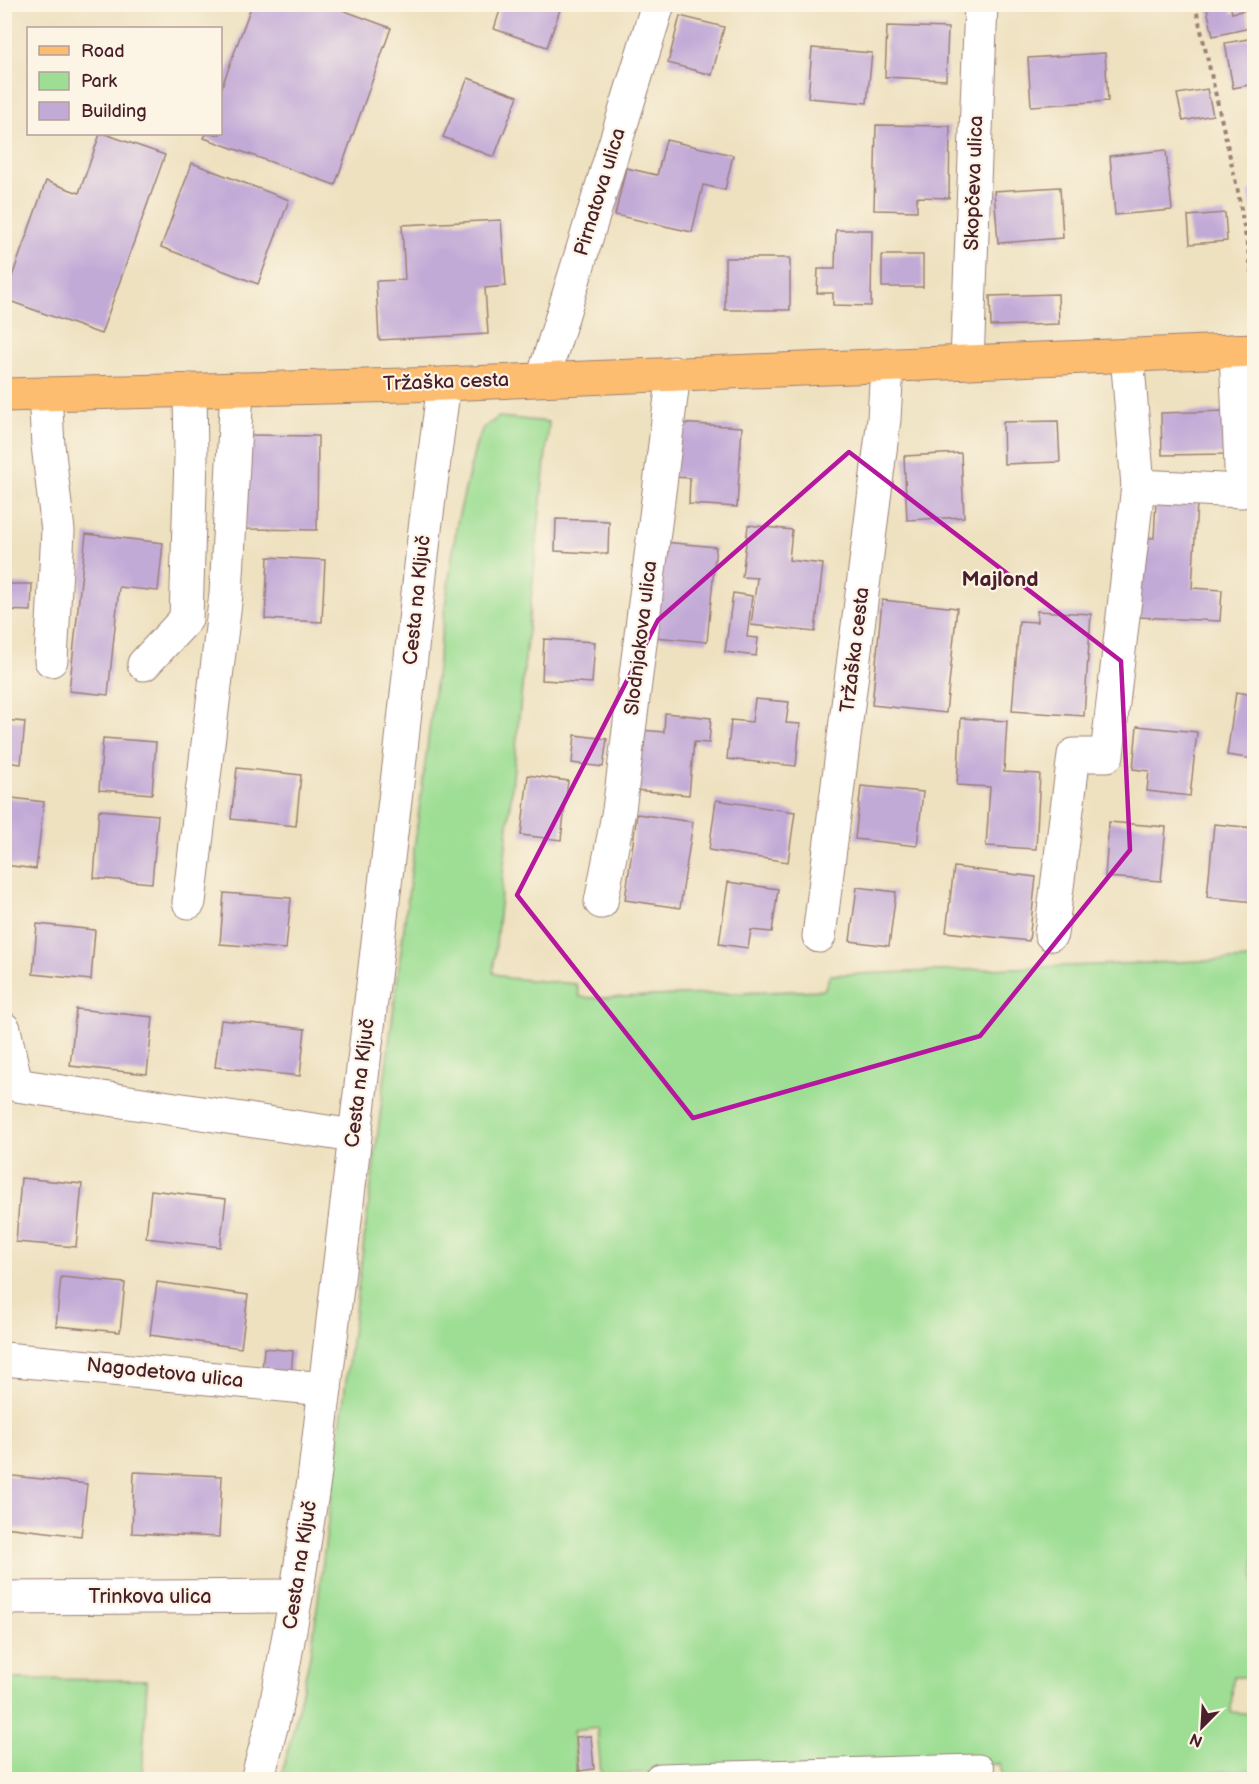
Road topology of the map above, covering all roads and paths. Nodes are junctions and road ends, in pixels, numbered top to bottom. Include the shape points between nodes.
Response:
1 (658, 4) edge
2 (981, 4) edge
3 (1195, 4) edge
4 (1254, 285) edge
5 (1245, 350) edge
6 (1127, 355) junction
7 (967, 362) junction
8 (887, 364) junction
9 (675, 373) junction
10 (543, 379) junction
11 (444, 384) junction
12 (237, 389) junction
13 (190, 390) junction
14 (45, 394) junction
15 (4, 395) edge
16 (1138, 486) junction
17 (51, 660) dead end
18 (144, 664) dead end
19 (189, 902) dead end
20 (601, 902) dead end
21 (1051, 934) dead end
22 (819, 936) dead end
23 (4, 1029) edge
24 (354, 1136) junction
25 (4, 1359) edge
26 (325, 1389) junction
27 (296, 1596) junction
28 (4, 1598) edge
29 (978, 1771) dead end
30 (887, 1776) edge
31 (257, 1779) edge
32 (660, 1779) edge

1 - 10 street, Pirnatova ulica
2 - 7 street, Skopčeva ulica
3 - 4 path via 1238,192
5 - 6 main road, Tržaška cesta
5 - 16 street via 1242,490
6 - 7 main road, Tržaška cesta
6 - 16 street
7 - 8 main road, Tržaška cesta
8 - 9 main road, Tržaška cesta
8 - 22 street, Tržaška cesta via 884,419
9 - 10 main road, Tržaška cesta
9 - 20 street, Slodnjakova ulica via 619,810
10 - 11 main road, Tržaška cesta
11 - 12 main road, Tržaška cesta
11 - 24 street, Cesta na Ključ
12 - 13 main road, Tržaška cesta
12 - 19 street via 226,594
13 - 14 main road, Tržaška cesta
13 - 18 street via 186,619
14 - 15 main road, Tržaška cesta
14 - 17 street via 58,531
16 - 21 street via 1107,755 1074,755
23 - 24 street via 16,1085
24 - 26 street, Cesta na Ključ
25 - 26 street, Nagodetova ulica
26 - 27 street, Cesta na Ključ
27 - 28 street, Trinkova ulica
27 - 31 street, Cesta na Ključ via 275,1712
29 - 30 street
30 - 32 street

